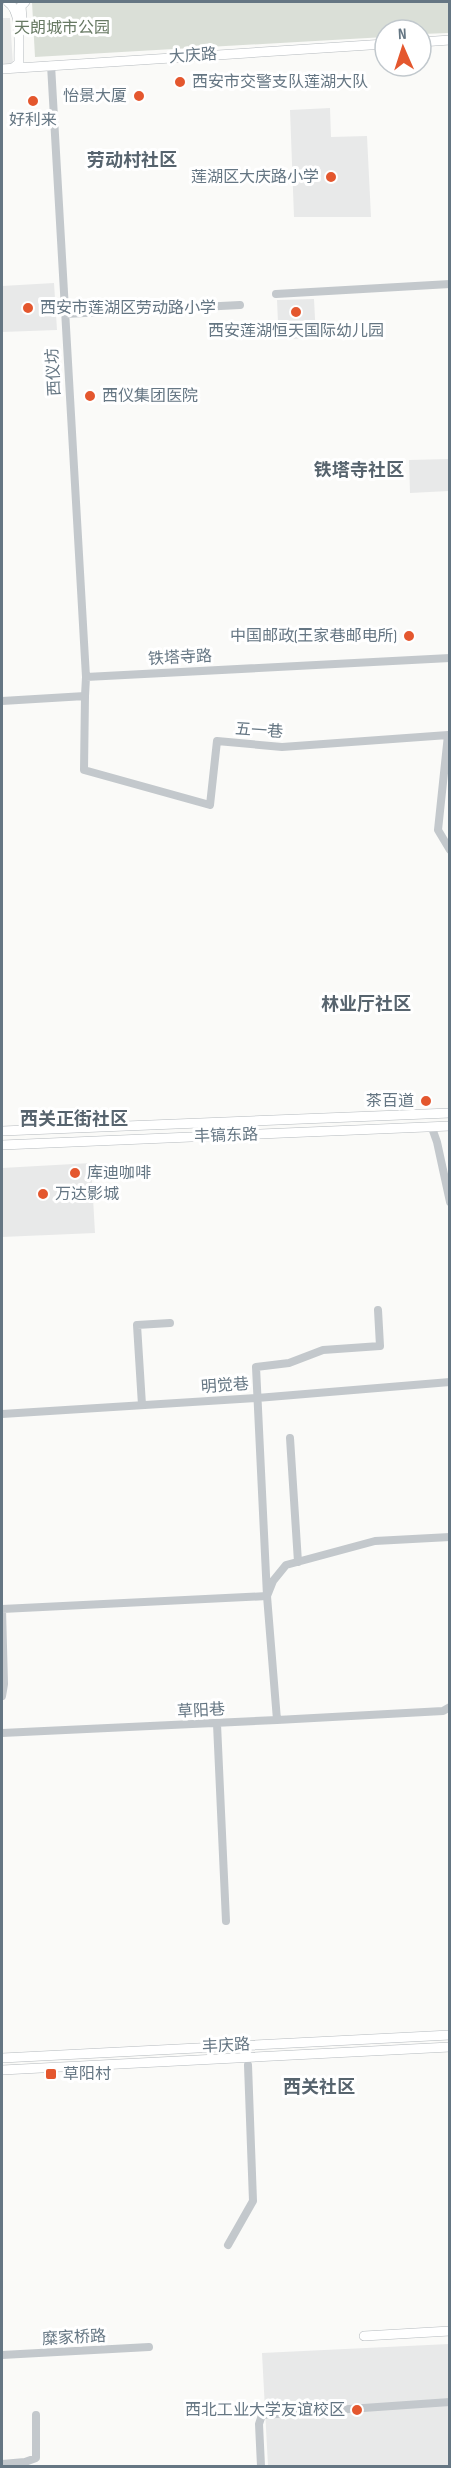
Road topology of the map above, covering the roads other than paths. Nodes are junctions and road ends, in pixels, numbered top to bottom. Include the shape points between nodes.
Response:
1 (8, 2) edge
2 (25, 2) edge
3 (450, 40) edge
4 (433, 41) edge
5 (373, 45) edge
6 (51, 65) junction
7 (32, 67) junction
8 (13, 68) junction
9 (2, 69) edge
10 (450, 284) edge
11 (276, 294) dead end
12 (240, 305) dead end
13 (64, 314) junction
14 (450, 658) edge
15 (86, 677) junction
16 (85, 696) junction
17 (2, 701) edge
18 (450, 850) edge
19 (450, 1113) edge
20 (450, 1126) edge
21 (432, 1128) junction
22 (2, 1131) edge
23 (2, 1145) edge
24 (450, 1202) edge
25 (378, 1310) dead end
26 (170, 1323) dead end
27 (450, 1382) edge
28 (257, 1398) junction
29 (142, 1405) junction
30 (2, 1414) edge
31 (290, 1438) dead end
32 (450, 1537) edge
33 (298, 1562) junction
34 (267, 1596) junction
35 (2, 1609) edge
36 (2, 1696) edge
37 (450, 1707) edge
38 (277, 1720) junction
39 (217, 1724) junction
40 (2, 1733) edge
41 (226, 1921) dead end
42 (450, 2035) edge
43 (450, 2047) edge
44 (2, 2058) edge
45 (248, 2065) dead end
46 (2, 2070) edge
47 (228, 2245) dead end
48 (450, 2331) edge
49 (364, 2336) dead end
50 (149, 2347) dead end
51 (2, 2355) edge
52 (450, 2402) edge
53 (36, 2415) dead end
54 (2, 2464) edge
55 (261, 2466) edge

1 - 8 main road via 16,11 19,63
2 - 7 main road via 21,6 25,61
3 - 4 main road
5 - 6 main road, 大庆路
6 - 7 main road, 大庆路
6 - 13 street, 西仪坊
7 - 8 main road, 大庆路
8 - 9 main road, 大庆路
10 - 11 street
12 - 13 street
13 - 15 street, 西仪坊
14 - 15 street, 铁塔寺路
15 - 16 street
16 - 17 street
16 - 18 street, 五一巷 via 84,770 210,806 217,741 282,747 448,735 438,830
19 - 22 main road, 丰镐东路
20 - 21 main road, 丰镐东路
21 - 23 main road, 丰镐东路
21 - 24 street
25 - 28 street via 380,1346 323,1350 289,1363 256,1367
26 - 29 street via 137,1325
27 - 28 street, 明觉巷
28 - 29 street, 明觉巷
28 - 34 street
29 - 30 street, 明觉巷
31 - 33 street
32 - 33 street via 375,1541
33 - 34 street via 286,1565
34 - 35 street
34 - 38 street
35 - 36 street
37 - 38 street, 草阳巷 via 443,1711
38 - 39 street, 草阳巷
39 - 40 street, 草阳巷
39 - 41 street
42 - 44 main road, 丰庆路
43 - 46 main road, 丰庆路
45 - 47 street via 253,2201
48 - 49 main road
50 - 51 street, 糜家桥路
52 - 55 street via 262,2415
53 - 54 street via 36,2458

